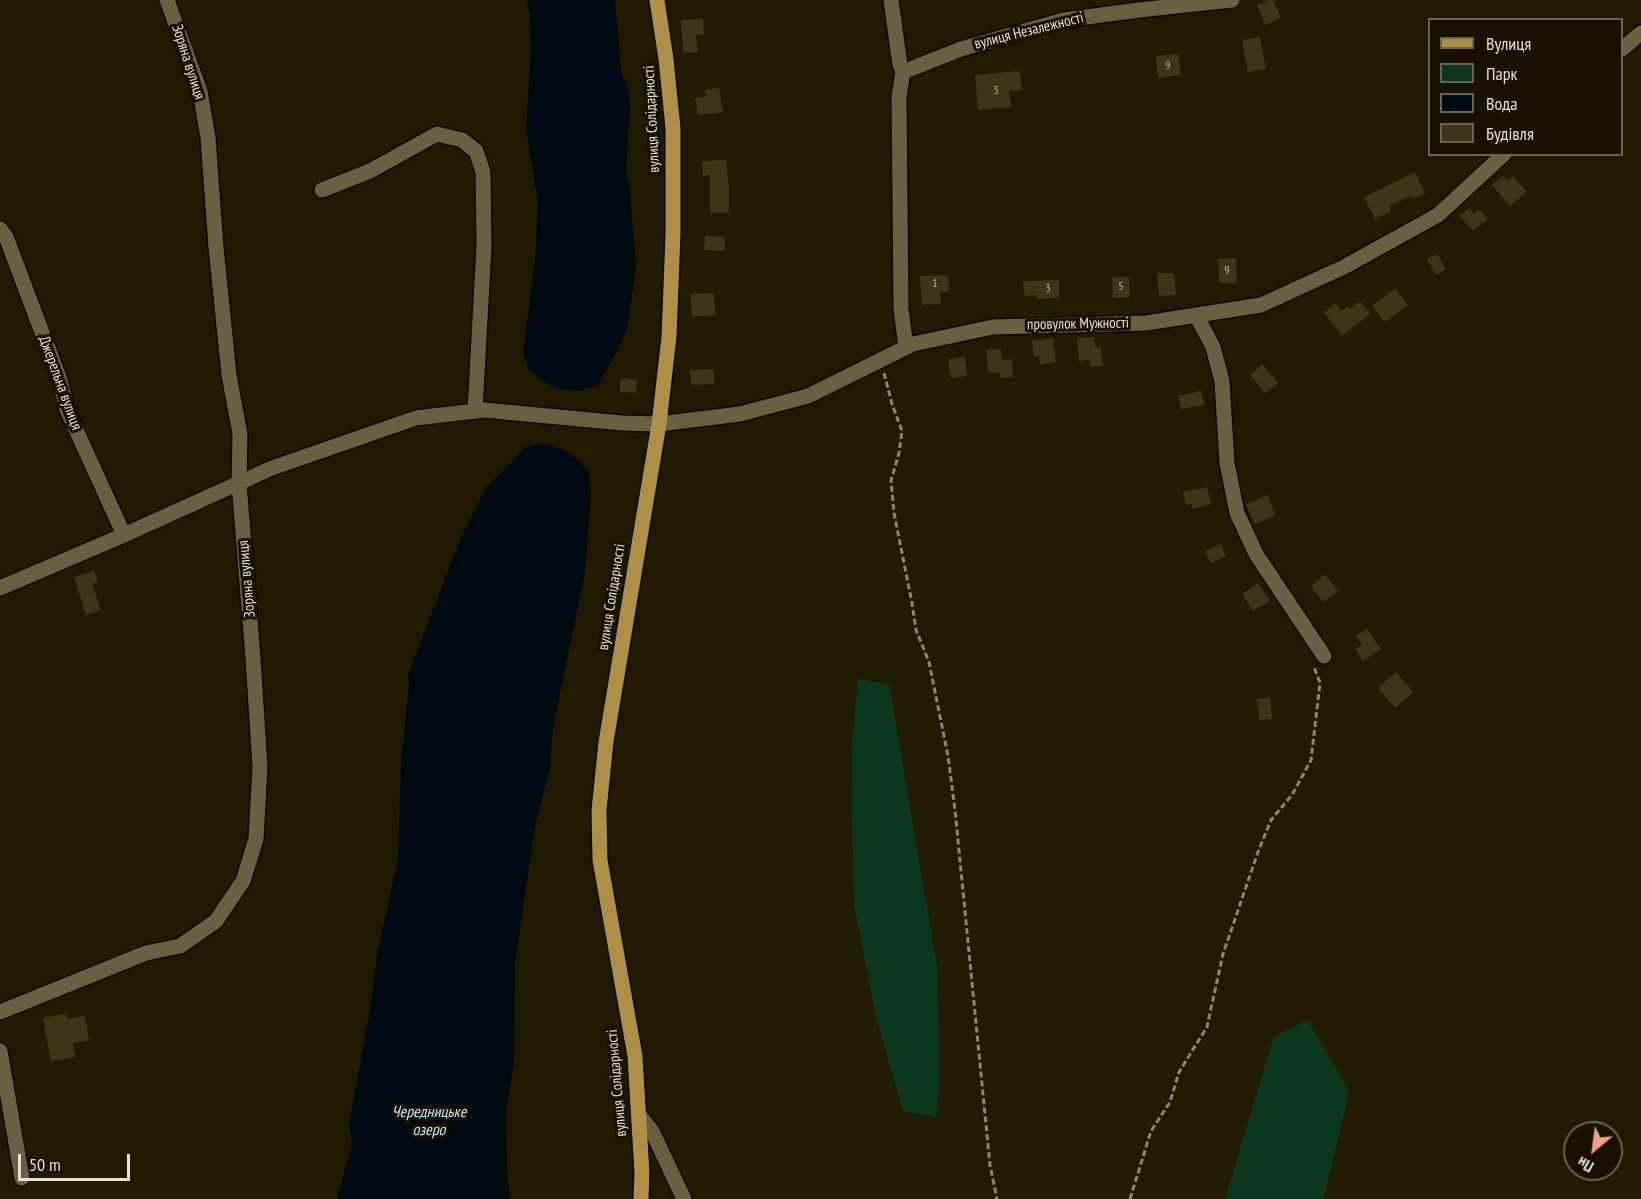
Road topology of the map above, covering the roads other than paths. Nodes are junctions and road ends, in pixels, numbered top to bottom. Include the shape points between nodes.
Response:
1 (167, 0) edge
2 (657, 0) edge
3 (891, 0) edge
4 (1232, 0) edge
5 (1641, 33) edge
6 (1623, 48) edge
7 (903, 71) junction
8 (1502, 156) edge
9 (322, 190) dead end
10 (0, 229) edge
11 (1196, 315) junction
12 (906, 347) junction
13 (475, 411) junction
14 (659, 424) junction
15 (239, 483) junction
16 (124, 535) junction
17 (0, 588) edge
18 (1318, 660) road end
19 (0, 1012) edge
20 (0, 1051) edge
21 (639, 1115) junction
22 (22, 1178) dead end
23 (641, 1199) edge
24 (684, 1199) edge

1 - 15 street, Зоряна вулиця via 200,91 208,138 229,375 240,434
2 - 14 main road, вулиця Солідарності via 674,128 669,338
3 - 7 street
4 - 7 street, вулиця Незалежності via 1064,20 961,49
5 - 6 street
7 - 12 street via 899,97 901,309
8 - 11 street, провулок Мужності via 1438,215 1344,267 1261,305
9 - 13 street via 370,171 437,134 462,140 476,151 483,172 484,246
10 - 16 street, Джерельна вулиця via 52,358 68,410
11 - 12 street, провулок Мужності via 1146,323 993,327
11 - 18 street via 1214,347 1222,381 1227,463 1237,513 1256,554
12 - 14 street, провулок Мужності via 808,396 740,414
13 - 14 street, провулок Мужності
13 - 15 street, провулок Мужності via 416,418
14 - 21 main road, вулиця Солідарності via 598,810 600,860 635,1056
15 - 16 street, провулок Мужності
15 - 19 street, Зоряна вулиця via 260,767 256,839 243,881 216,921 180,945 146,953
16 - 17 street, провулок Мужності
20 - 22 street
21 - 23 main road, вулиця Солідарності
21 - 24 street via 652,1131

